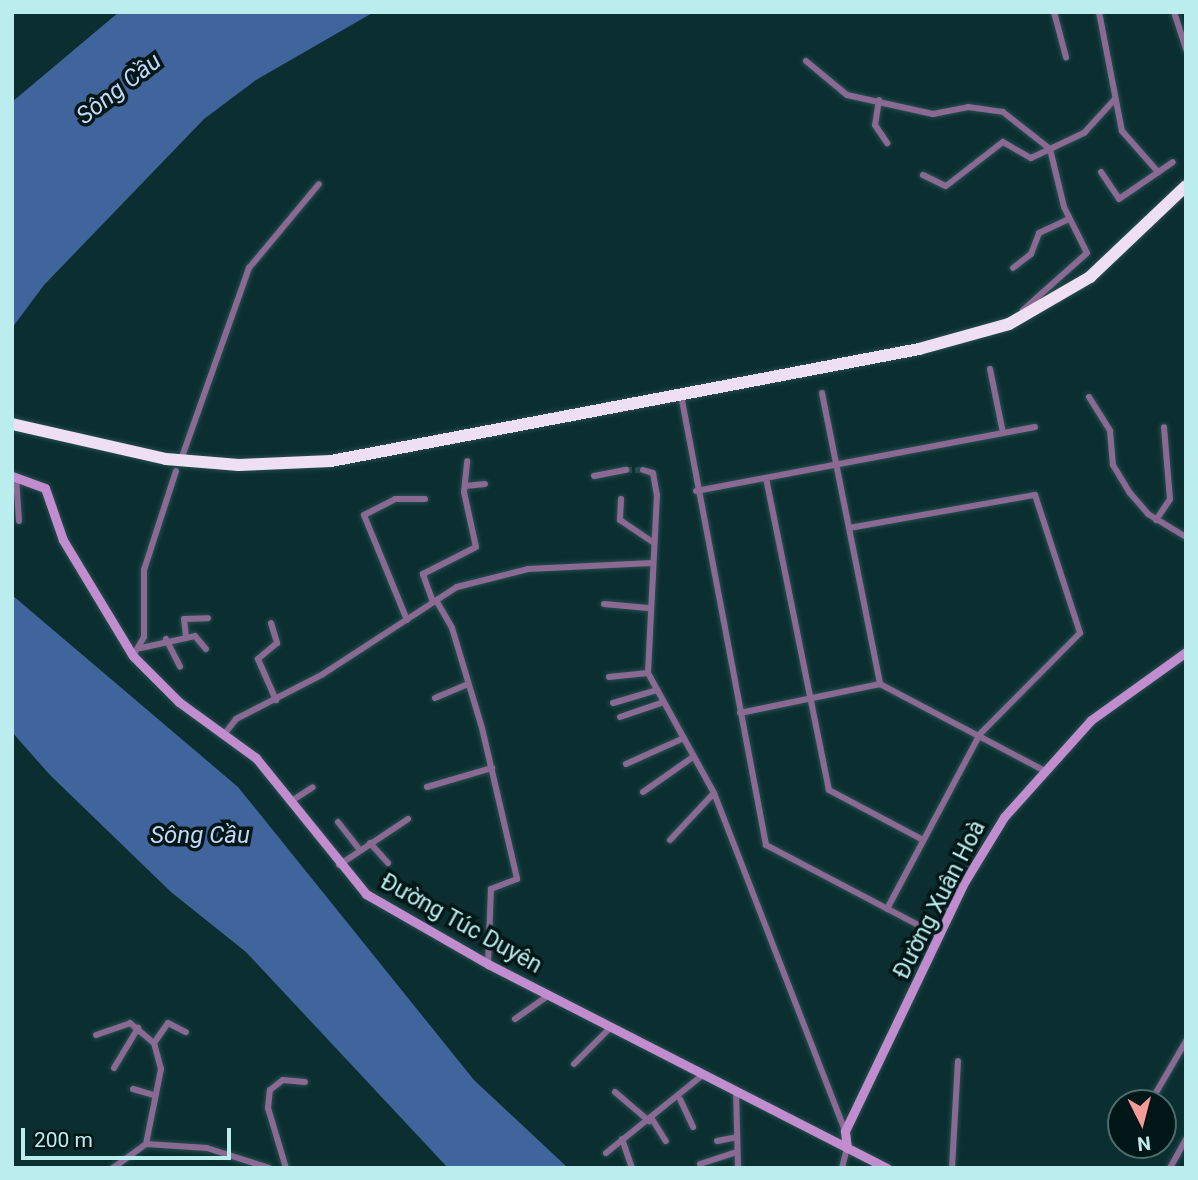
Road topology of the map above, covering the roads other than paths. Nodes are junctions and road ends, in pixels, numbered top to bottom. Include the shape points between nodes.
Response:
1 (1054, 12) edge
2 (1099, 12) edge
3 (1174, 12) edge
4 (1186, 50) edge
5 (1066, 57) dead end
6 (806, 61) dead end
7 (1115, 99) junction
8 (879, 100) junction
9 (887, 143) dead end
10 (1050, 149) junction
11 (1173, 162) dead end
12 (1101, 172) dead end
13 (1158, 172) junction
14 (923, 176) dead end
15 (319, 184) dead end
16 (1186, 186) edge
17 (1186, 198) edge
18 (1069, 219) junction
19 (1013, 268) dead end
20 (1016, 315) dead end
21 (990, 369) dead end
22 (822, 393) dead end
23 (681, 396) junction
24 (1089, 397) dead end
25 (12, 424) edge
26 (1035, 426) dead end
27 (1164, 427) dead end
28 (12, 431) edge
29 (1003, 433) junction
30 (50, 437) junction
31 (183, 457) dead end
32 (467, 461) dead end
33 (836, 464) junction
34 (626, 470) tunnel mouth
35 (643, 470) dead end
36 (176, 471) dead end
37 (14, 476) edge
38 (594, 476) dead end
39 (766, 478) junction
40 (485, 484) dead end
41 (465, 486) junction
42 (696, 491) junction
43 (425, 499) dead end
44 (621, 499) dead end
45 (1156, 520) junction
46 (19, 521) dead end
47 (849, 528) junction
48 (1186, 537) edge
49 (653, 542) junction
50 (652, 563) junction
51 (435, 601) junction
52 (604, 604) dead end
53 (648, 608) junction
54 (208, 618) dead end
55 (407, 620) junction
56 (271, 622) dead end
57 (186, 637) junction
58 (166, 639) junction
59 (206, 649) dead end
60 (136, 652) junction
61 (1186, 652) edge
62 (180, 667) dead end
63 (648, 673) junction
64 (609, 677) dead end
65 (468, 684) junction
66 (880, 684) junction
67 (654, 691) junction
68 (435, 698) dead end
69 (276, 699) junction
70 (811, 699) junction
71 (612, 703) dead end
72 (661, 703) junction
73 (740, 713) junction
74 (620, 718) dead end
75 (226, 732) junction
76 (980, 734) junction
77 (682, 739) junction
78 (693, 757) junction
79 (626, 764) dead end
80 (492, 768) junction
81 (1045, 771) junction
82 (313, 787) dead end
83 (427, 787) dead end
84 (643, 792) dead end
85 (714, 793) junction
86 (289, 802) junction
87 (408, 819) dead end
88 (338, 822) dead end
89 (670, 840) dead end
90 (923, 840) junction
91 (370, 843) junction
92 (360, 850) junction
93 (388, 863) dead end
94 (339, 865) junction
95 (887, 909) junction
96 (942, 938) junction
97 (488, 964) junction
98 (549, 995) junction
99 (515, 1019) dead end
100 (611, 1027) junction
101 (138, 1028) junction
102 (187, 1032) dead end
103 (96, 1035) dead end
104 (1186, 1041) edge
105 (154, 1043) junction
106 (958, 1061) dead end
107 (574, 1064) dead end
108 (114, 1068) dead end
109 (704, 1074) junction
110 (305, 1082) dead end
111 (133, 1089) dead end
112 (1158, 1089) edge
113 (736, 1090) junction
114 (615, 1093) dead end
115 (154, 1095) junction
116 (680, 1099) junction
117 (651, 1120) junction
118 (693, 1127) dead end
119 (845, 1131) junction
120 (737, 1137) junction
121 (622, 1139) junction
122 (1186, 1139) edge
123 (666, 1141) dead end
124 (717, 1141) dead end
125 (146, 1144) junction
126 (847, 1148) junction
127 (737, 1152) junction
128 (606, 1153) dead end
129 (235, 1164) edge
130 (700, 1164) dead end
131 (113, 1168) edge
132 (269, 1168) edge
133 (286, 1168) edge
134 (632, 1168) edge
135 (737, 1168) edge
136 (842, 1168) edge
137 (887, 1168) edge
138 (953, 1168) edge
139 (1170, 1168) edge

1 - 5 street
2 - 7 street
3 - 4 street
6 - 8 street via 847,95
7 - 10 street via 1091,128
7 - 13 street via 1127,142
8 - 9 street via 875,125
8 - 10 street via 933,114 968,107 1003,112
10 - 14 street via 1031,158 1003,142 946,186
10 - 18 street
11 - 13 street
12 - 13 street via 1119,198
15 - 31 street via 249,268
16 - 23 highway via 1090,277 1009,324 919,349
17 - 23 highway via 1088,287 992,337
18 - 19 street via 1039,233 1031,254
18 - 20 street via 1087,253
21 - 29 street
22 - 33 street
23 - 30 highway via 331,461 185,461
23 - 42 street
24 - 45 street via 1110,431 1118,475
25 - 30 highway
26 - 29 street
27 - 45 street via 1170,499
28 - 30 highway
29 - 33 street
32 - 41 street
33 - 39 street
33 - 47 street
34 - 38 street
35 - 49 street via 653,473 656,491
36 - 60 street via 144,570
37 - 46 street
37 - 60 street, Đường Túc Duyên via 45,488 63,540
39 - 42 street
39 - 70 street
40 - 41 street
41 - 51 street via 476,547 423,574
42 - 73 street
43 - 55 street via 395,499 364,515
44 - 49 street via 620,520
45 - 48 street
47 - 66 street
47 - 76 street via 1035,495 1080,633
49 - 50 street
50 - 51 street via 523,570 457,587
50 - 53 street
51 - 55 street
51 - 65 street via 452,628
52 - 53 street
53 - 63 street
54 - 57 street via 184,619
55 - 69 street
56 - 69 street via 277,643 258,659
57 - 58 street
57 - 59 street via 200,637
58 - 60 street
58 - 62 street
60 - 75 street, Đường Túc Duyên via 179,702
61 - 81 street, Đường Xuân Hoà via 1091,720
63 - 64 street
63 - 67 street
65 - 68 street
65 - 80 street
66 - 70 street
66 - 76 street
67 - 71 street
67 - 72 street
69 - 75 street via 236,719
70 - 73 street
70 - 90 street via 829,790
72 - 74 street
72 - 77 street
73 - 95 street via 766,845
75 - 86 street, Đường Túc Duyên
76 - 81 street
76 - 90 street
77 - 78 street
77 - 79 street
78 - 84 street
78 - 85 street
80 - 83 street
80 - 97 street via 517,879 490,891
81 - 96 street, Đường Xuân Hoà via 1004,817
82 - 86 street
85 - 89 street
85 - 119 street
86 - 94 street, Đường Túc Duyên
87 - 91 street
88 - 92 street
90 - 95 street
91 - 92 street
91 - 93 street
92 - 94 street
94 - 97 street, Đường Túc Duyên via 374,900
95 - 96 street
96 - 119 street, Đường Xuân Hoà
97 - 98 street, Đường Túc Duyên
98 - 99 street
98 - 100 street, Đường Túc Duyên
100 - 107 street
100 - 109 street, Đường Túc Duyên
101 - 103 street via 124,1022
101 - 105 street
101 - 108 street
102 - 105 street via 168,1023
104 - 112 street
105 - 115 street via 161,1069
106 - 138 street
109 - 113 street, Đường Túc Duyên
109 - 116 street
110 - 133 street via 283,1080 270,1090 268,1108
111 - 115 street
113 - 120 street
113 - 126 street, Đường Túc Duyên
114 - 117 street
115 - 125 street
116 - 117 street
116 - 118 street
117 - 121 street
117 - 123 street
119 - 126 street
120 - 124 street
120 - 127 street
121 - 128 street
121 - 134 street
122 - 139 street
125 - 129 street via 207,1148
125 - 131 street
126 - 136 street
126 - 137 street, Đường Túc Duyên
127 - 130 street
127 - 135 street
129 - 132 street

